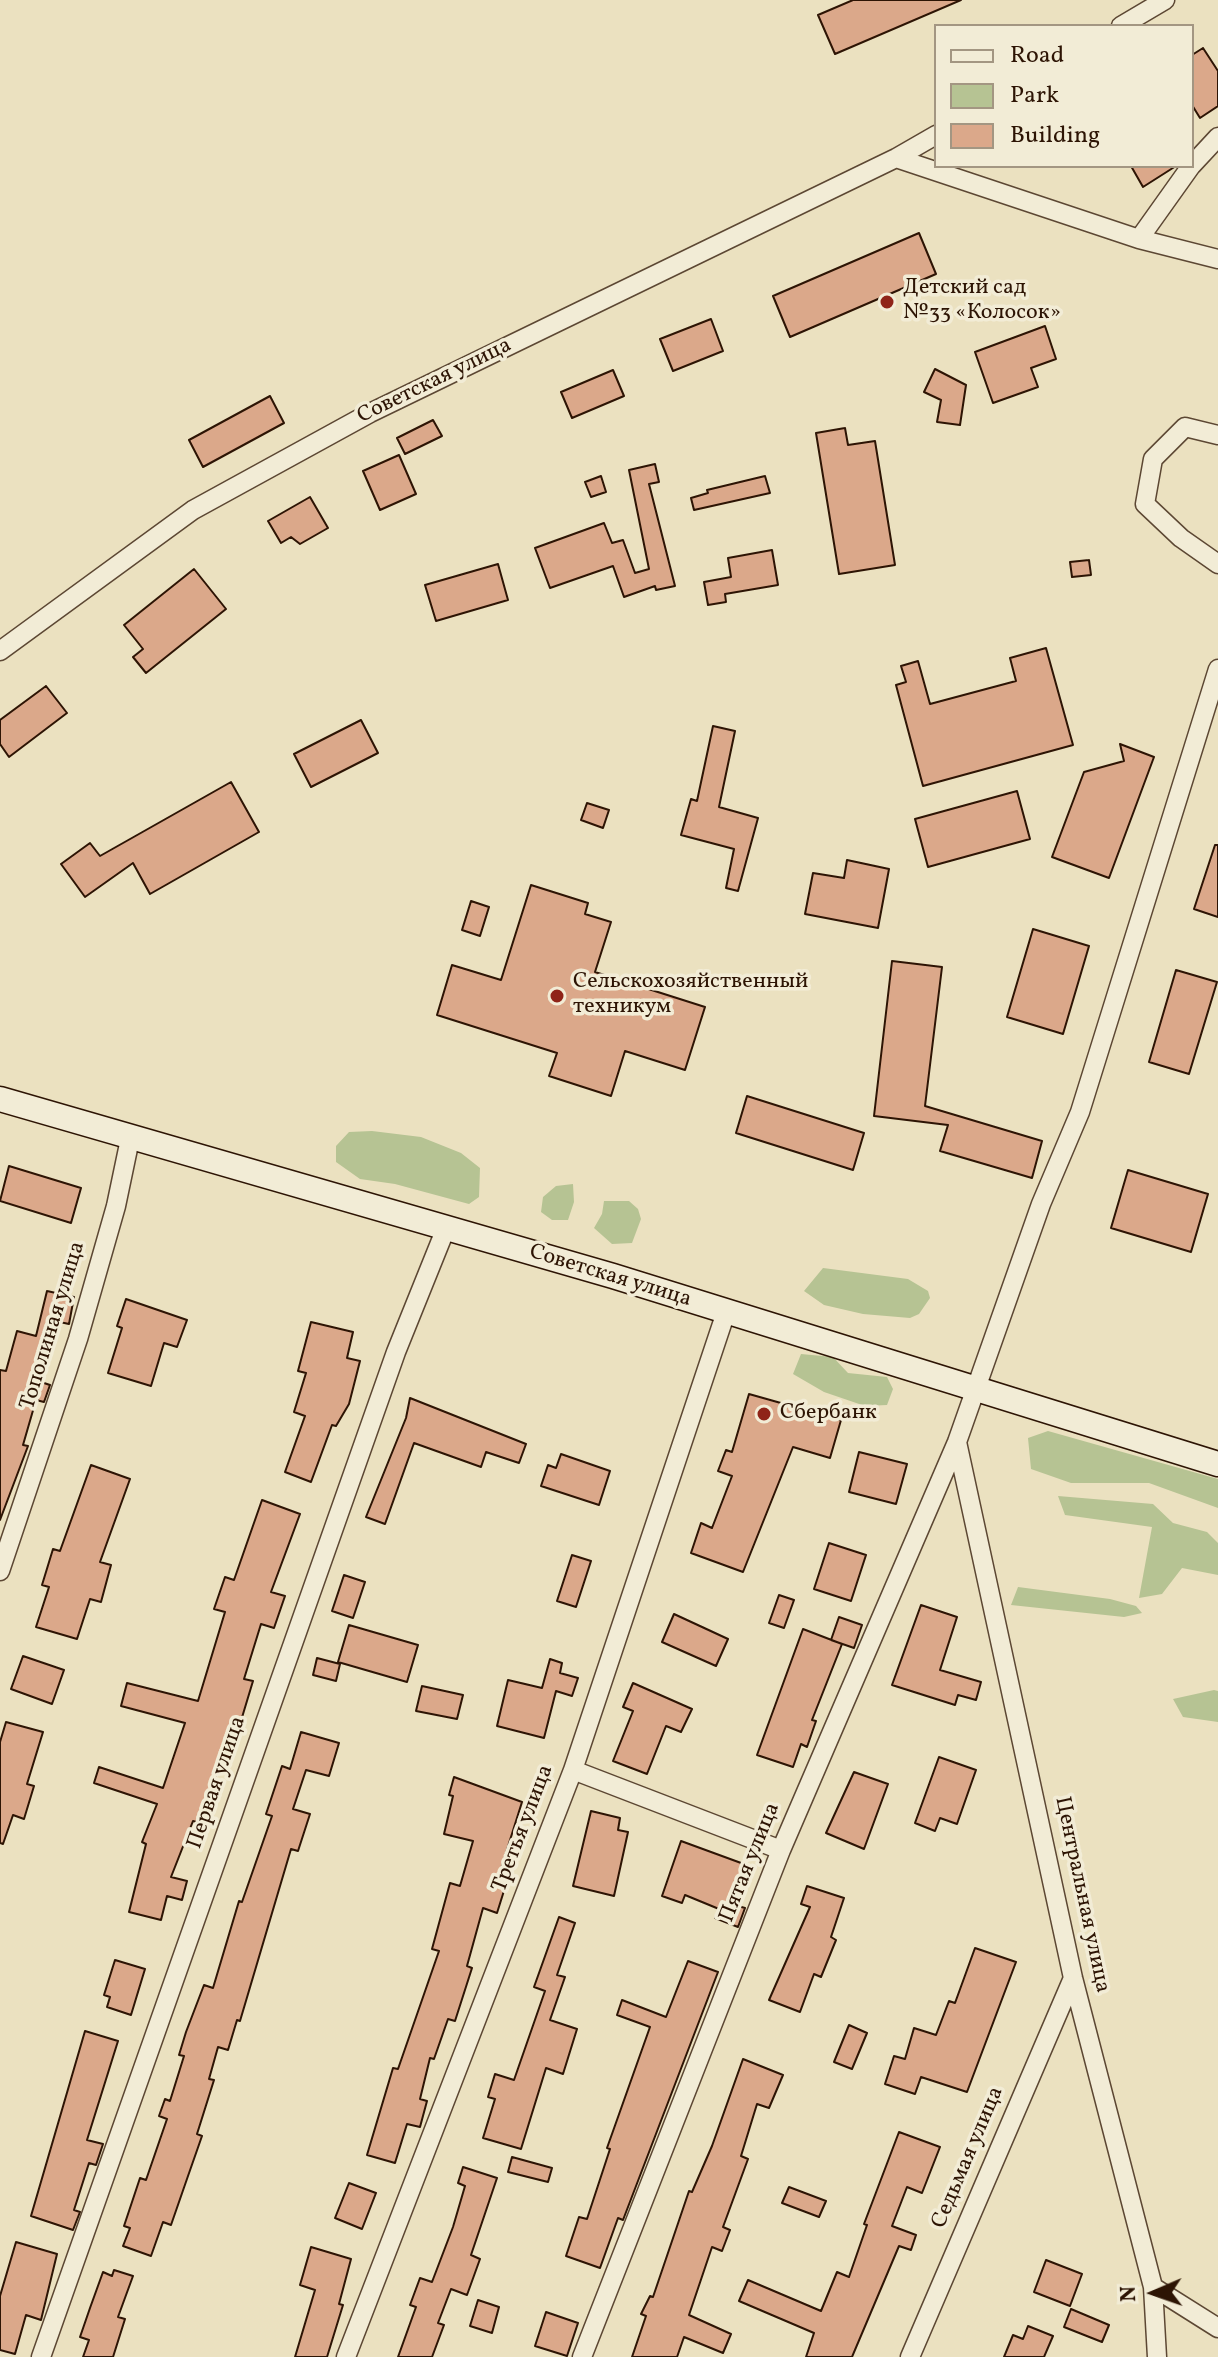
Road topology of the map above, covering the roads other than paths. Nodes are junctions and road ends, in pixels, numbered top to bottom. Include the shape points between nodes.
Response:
1 (1165, 0) edge
2 (1124, 24) edge
3 (934, 136) edge
4 (1218, 137) edge
5 (896, 158) junction
6 (1194, 164) edge
7 (1191, 168) edge
8 (1139, 239) junction
9 (1218, 259) edge
10 (1218, 435) edge
11 (1218, 564) edge
12 (0, 651) edge
13 (1218, 669) edge
14 (0, 1099) edge
15 (130, 1139) junction
16 (446, 1228) junction
17 (726, 1312) junction
18 (975, 1391) junction
19 (957, 1442) junction
20 (1218, 1464) edge
21 (0, 1571) edge
22 (573, 1770) junction
23 (781, 1850) junction
24 (1073, 1978) junction
25 (1153, 2287) junction
26 (1218, 2328) edge
27 (41, 2357) edge
28 (346, 2357) edge
29 (582, 2357) edge
30 (910, 2357) edge
31 (1157, 2357) edge

1 - 2 street
3 - 5 street, Советская улица
4 - 6 street
5 - 8 street
5 - 12 street, Советская улица via 370,413 193,510
7 - 8 street
8 - 9 street
10 - 11 street via 1185,427 1153,459 1145,504
13 - 18 street, Пятая улица via 1080,1112 1041,1204
14 - 15 main road, Советская улица
15 - 16 main road, Советская улица
15 - 21 street, Тополиная улица via 78,1339
16 - 17 main road, Советская улица
16 - 27 street, Первая улица via 391,1366
17 - 18 main road, Советская улица
17 - 22 street, Третья улица
18 - 19 street, Пятая улица
18 - 20 main road, Советская улица
19 - 23 street, Пятая улица
19 - 24 street, Центральная улица
22 - 23 street
22 - 28 street, Третья улица
23 - 29 street, Пятая улица
24 - 25 street, Центральная улица
24 - 30 street, Седьмая улица
25 - 26 street
25 - 31 street, Центральная улица

